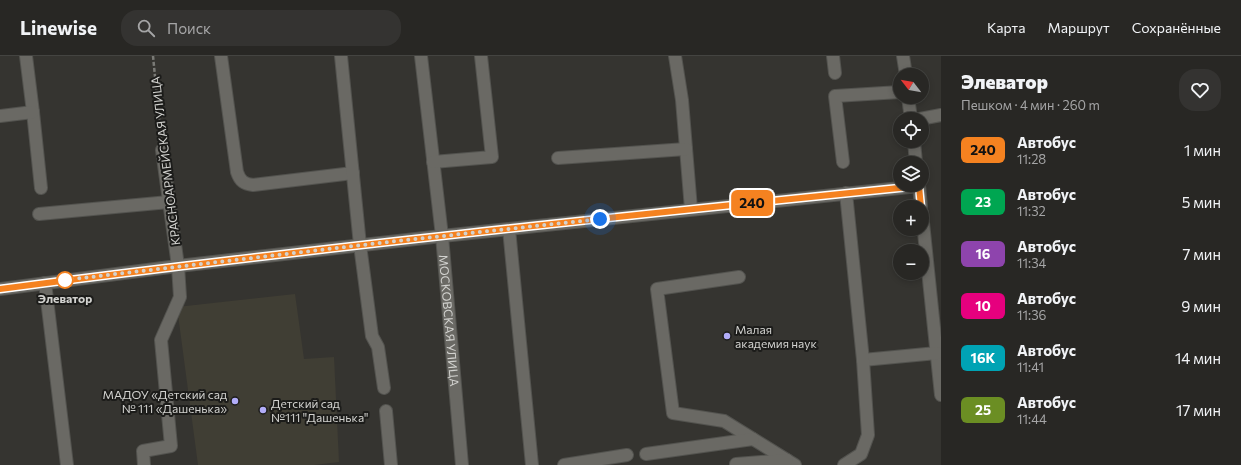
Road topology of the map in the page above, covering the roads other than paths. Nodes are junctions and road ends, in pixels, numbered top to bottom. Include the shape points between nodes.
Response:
1 (26, 56) edge
2 (221, 56) edge
3 (341, 56) edge
4 (421, 56) edge
5 (481, 56) edge
6 (675, 56) edge
7 (833, 56) edge
8 (903, 56) edge
9 (905, 68) edge
10 (834, 73) dead end
11 (893, 92) edge
12 (34, 112) junction
13 (0, 116) edge
14 (941, 116) edge
15 (929, 118) edge
16 (686, 149) junction
17 (162, 150) road end
18 (558, 158) dead end
19 (434, 162) junction
20 (843, 162) dead end
21 (353, 173) junction
22 (41, 188) dead end
23 (893, 188) edge
24 (846, 193) junction
25 (169, 202) junction
26 (691, 209) junction
27 (39, 214) dead end
28 (509, 228) junction
29 (442, 236) junction
30 (924, 236) edge
31 (360, 245) junction
32 (178, 266) junction
33 (740, 277) dead end
34 (45, 283) junction
35 (0, 289) edge
36 (937, 353) junction
37 (863, 360) junction
38 (384, 388) dead end
39 (941, 395) edge
40 (386, 410) dead end
41 (753, 439) junction
42 (646, 454) dead end
43 (627, 455) dead end
44 (791, 462) edge
45 (736, 464) edge
46 (67, 465) edge
47 (144, 465) edge
48 (391, 465) edge
49 (462, 465) edge
50 (532, 465) edge
51 (564, 465) edge
52 (844, 465) edge

1 - 12 street
2 - 21 street via 237,172 242,182 253,185
3 - 21 street
4 - 19 street, МОСКОВСКАЯ УЛИЦА
5 - 19 street via 492,157
6 - 16 street
7 - 10 street
8 - 9 street
11 - 20 street via 835,96
12 - 13 street
12 - 22 street
14 - 15 street
16 - 18 street
16 - 26 street
17 - 25 street, КРАСНОАРМЕЙСКАЯ УЛИЦА
19 - 29 street, МОСКОВСКАЯ УЛИЦА
21 - 31 street
23 - 24 street
24 - 26 street
24 - 37 street
25 - 27 street
25 - 32 street, КРАСНОАРМЕЙСКАЯ УЛИЦА
26 - 28 street
28 - 29 street
28 - 50 street
29 - 31 street
29 - 49 street, МОСКОВСКАЯ УЛИЦА
30 - 36 street
31 - 32 street
31 - 38 street via 372,336 378,347
32 - 34 street
32 - 47 street, КРАСНОАРМЕЙСКАЯ УЛИЦА via 180,297 161,340 171,446 143,451
33 - 41 street via 657,289 673,413 724,421
34 - 35 street
34 - 46 street
36 - 37 street
36 - 39 street
37 - 52 street via 868,435 861,454
40 - 48 street
41 - 42 street
41 - 44 street
43 - 51 street
44 - 45 street

